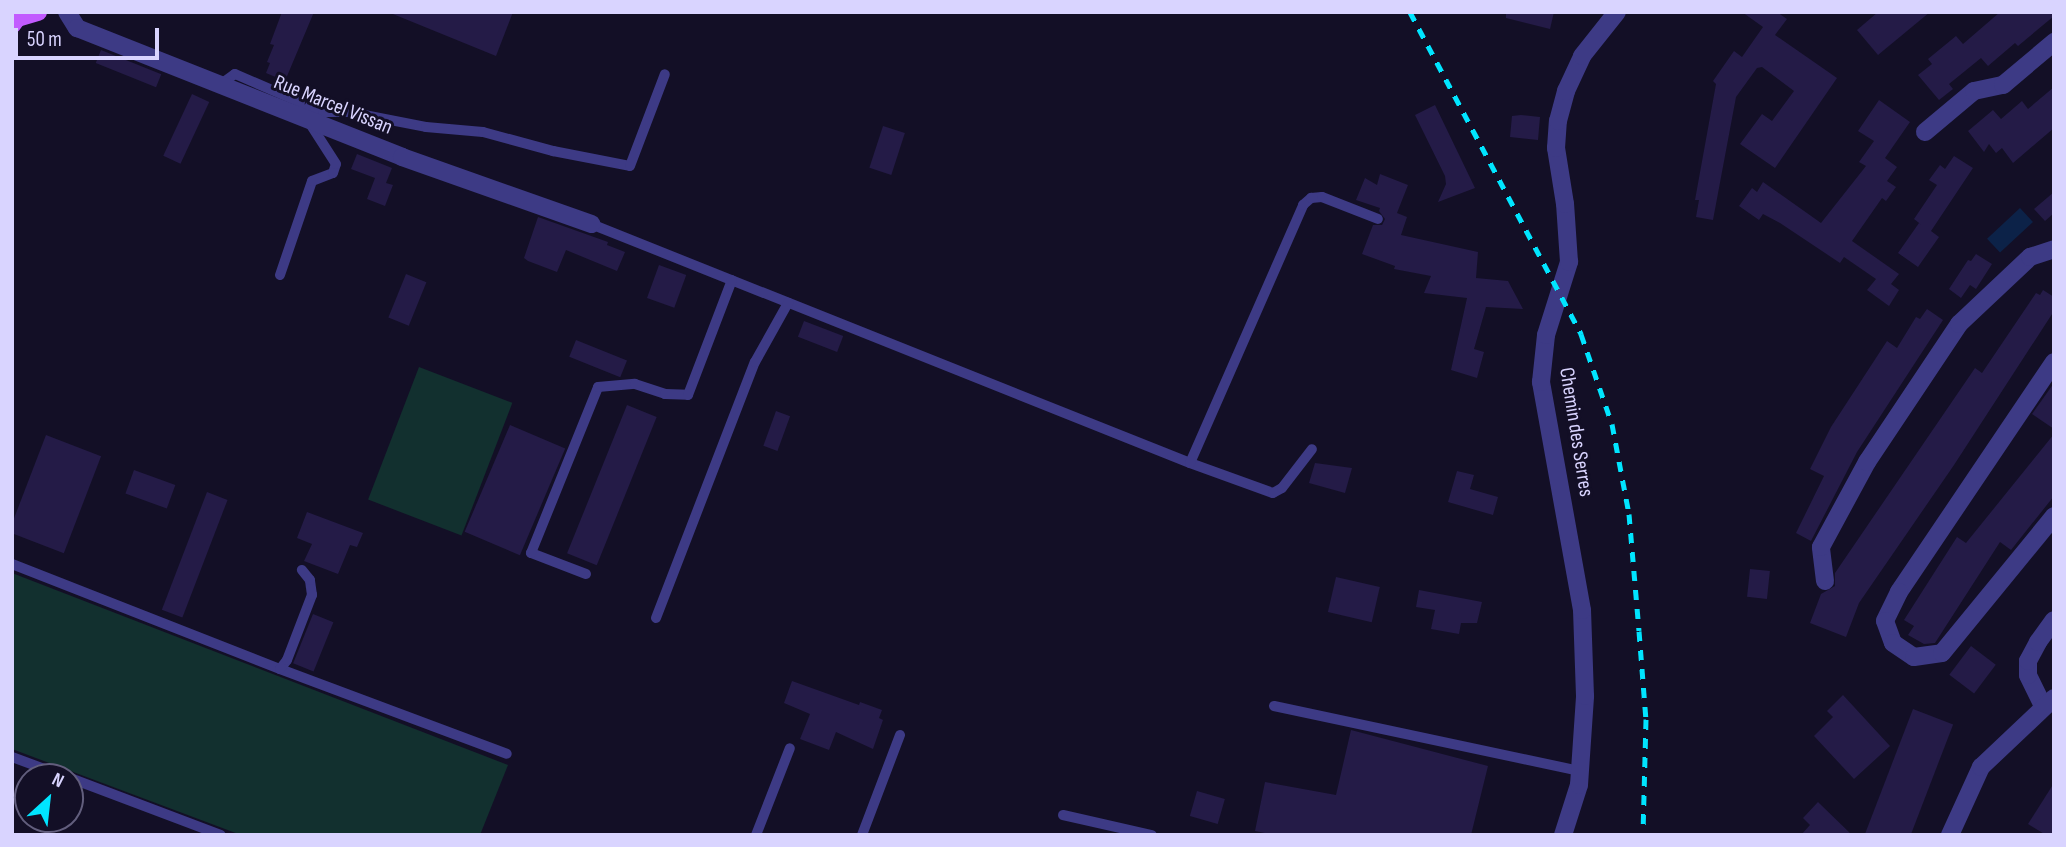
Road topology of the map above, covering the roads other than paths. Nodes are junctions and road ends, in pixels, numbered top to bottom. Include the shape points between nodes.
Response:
1 (38, 12) edge
2 (67, 12) edge
3 (1617, 12) edge
4 (12, 25) edge
5 (2054, 42) edge
6 (665, 74) dead end
7 (220, 84) junction
8 (307, 119) junction
9 (1925, 132) dead end
10 (1378, 219) dead end
11 (591, 224) joint
12 (2054, 249) edge
13 (279, 275) dead end
14 (732, 281) junction
15 (788, 303) junction
16 (2054, 362) edge
17 (1312, 449) dead end
18 (1190, 463) junction
19 (2054, 516) edge
20 (12, 564) edge
21 (302, 570) dead end
22 (586, 574) dead end
23 (1825, 581) dead end
24 (656, 618) dead end
25 (2054, 620) edge
26 (280, 670) junction
27 (2048, 702) edge
28 (1274, 706) dead end
29 (900, 735) dead end
30 (790, 748) dead end
31 (507, 754) dead end
32 (1580, 771) junction
33 (84, 784) edge
34 (1063, 815) dead end
35 (221, 835) edge
36 (756, 835) edge
37 (862, 835) edge
38 (1152, 835) edge
39 (1563, 835) edge
40 (1950, 835) edge

1 - 4 main road via 17,18
2 - 7 street, Rue Marcel Vissan via 78,28
3 - 32 street, Chemin des Serres via 1582,56 1558,121 1556,148 1569,262 1546,335 1541,382 1584,627
5 - 9 street via 2003,85 1974,91
6 - 7 lane via 630,166 483,132 323,112 235,74
7 - 8 street, Rue Marcel Vissan
8 - 11 street, Rue Marcel Vissan
8 - 13 lane via 336,164 333,173 312,181
10 - 18 lane via 1322,197 1303,205
11 - 14 lane
12 - 23 street via 2030,257 1959,324 1867,462 1821,547
14 - 15 lane
14 - 22 lane via 688,395 665,394 635,384 598,387 531,553
15 - 18 lane
15 - 24 lane via 755,362
16 - 19 street via 1899,592 1885,621 1893,643 1914,657 1942,653
17 - 18 lane via 1273,493
20 - 26 lane
21 - 26 lane via 313,596
25 - 27 street via 2028,661 2028,675
26 - 31 lane
27 - 40 street via 1982,767
28 - 32 lane
29 - 37 lane
30 - 36 lane
32 - 39 street, Chemin des Serres
33 - 35 lane
34 - 38 lane

